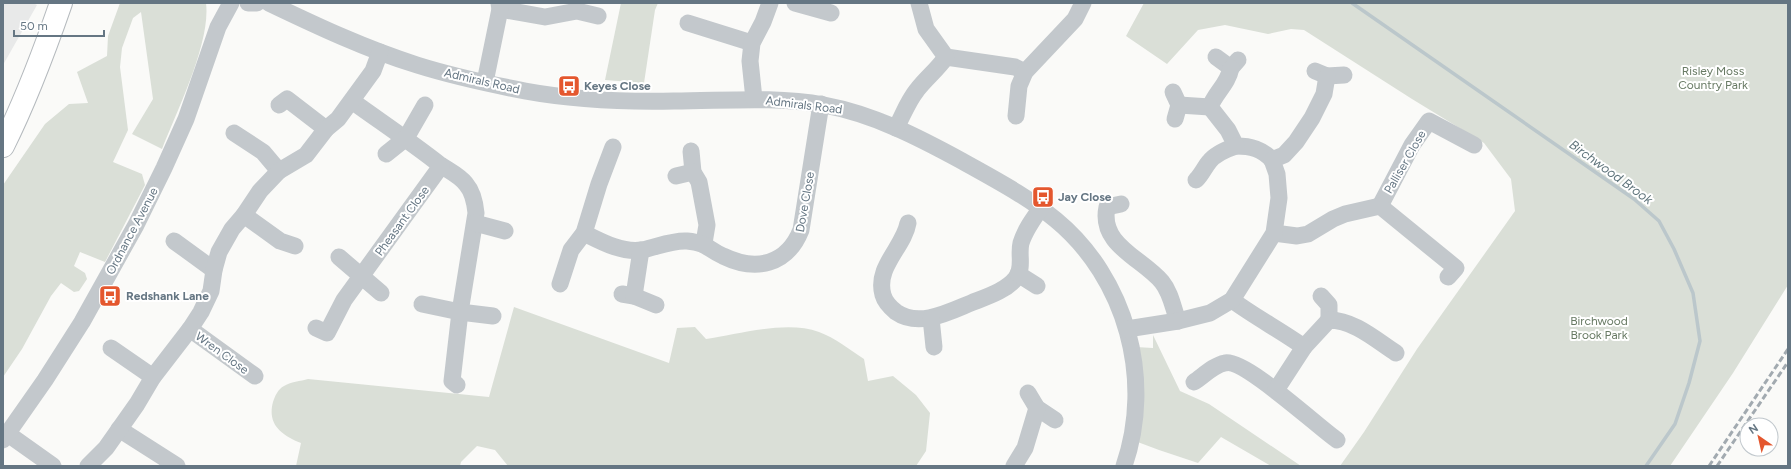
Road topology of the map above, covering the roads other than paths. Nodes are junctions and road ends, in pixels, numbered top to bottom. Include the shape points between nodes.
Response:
1 (62, 3) edge
2 (215, 3) edge
3 (230, 3) edge
4 (248, 3) edge
5 (257, 3) edge
6 (269, 3) edge
7 (770, 3) edge
8 (795, 3) edge
9 (919, 3) edge
10 (1083, 3) edge
11 (499, 6) edge
12 (834, 15) dead end
13 (598, 16) dead end
14 (688, 23) dead end
15 (218, 27) junction
16 (752, 43) junction
17 (380, 52) junction
18 (946, 57) junction
19 (1216, 57) dead end
20 (1025, 72) junction
21 (1329, 74) dead end
22 (486, 82) junction
23 (754, 99) junction
24 (352, 101) junction
25 (821, 104) junction
26 (280, 105) dead end
27 (425, 105) dead end
28 (1175, 105) dead end
29 (1210, 107) junction
30 (1016, 116) dead end
31 (896, 128) junction
32 (326, 129) junction
33 (234, 133) dead end
34 (406, 138) junction
35 (1474, 145) dead end
36 (3, 146) edge
37 (1236, 146) junction
38 (614, 147) dead end
39 (691, 151) dead end
40 (386, 154) dead end
41 (1272, 160) junction
42 (441, 166) junction
43 (279, 171) junction
44 (693, 172) junction
45 (676, 176) dead end
46 (1196, 181) dead end
47 (1121, 204) dead end
48 (1380, 206) junction
49 (1040, 208) junction
50 (244, 215) junction
51 (474, 223) junction
52 (505, 231) dead end
53 (911, 232) dead end
54 (584, 233) junction
55 (1274, 233) junction
56 (174, 241) dead end
57 (704, 243) junction
58 (295, 246) dead end
59 (641, 250) junction
60 (339, 257) dead end
61 (214, 270) junction
62 (1018, 274) junction
63 (362, 276) junction
64 (1448, 277) dead end
65 (560, 284) dead end
66 (1037, 286) dead end
67 (381, 293) dead end
68 (1321, 296) dead end
69 (1232, 300) junction
70 (422, 304) dead end
71 (656, 306) dead end
72 (460, 312) junction
73 (493, 316) dead end
74 (931, 318) junction
75 (1330, 320) junction
76 (1178, 321) junction
77 (316, 328) dead end
78 (190, 329) junction
79 (1127, 329) junction
80 (1304, 346) junction
81 (934, 347) dead end
82 (111, 348) dead end
83 (1397, 352) dead end
84 (153, 377) junction
85 (256, 378) dead end
86 (1194, 382) dead end
87 (457, 385) dead end
88 (1023, 390) dead end
89 (1276, 390) junction
90 (1037, 408) junction
91 (1055, 420) dead end
92 (119, 429) junction
93 (5, 437) edge
94 (1338, 441) dead end
95 (53, 466) edge
96 (88, 466) edge
97 (177, 466) edge
98 (1014, 466) edge
99 (1124, 466) edge

1 - 36 main road via 41,62
2 - 15 street, Ordnance Avenue
3 - 15 street, Ordnance Avenue
4 - 5 street
6 - 17 street, Admirals Road
7 - 16 street
8 - 12 street
9 - 18 street via 926,29
10 - 20 street via 1080,21
11 - 13 street via 545,17 577,11
11 - 22 street
14 - 16 street
15 - 93 street, Ordnance Avenue via 186,119 136,225 82,322 46,380
16 - 23 street via 750,61
17 - 22 street, Admirals Road
17 - 24 street via 373,71
18 - 20 street via 1015,67
18 - 31 street via 918,89
19 - 29 street via 1235,64
20 - 30 street via 1019,86
21 - 41 street via 1324,94 1296,142 1284,154
22 - 23 street, Admirals Road via 526,91 578,98 668,101
23 - 25 street, Admirals Road
24 - 32 street
24 - 34 street
25 - 31 street, Admirals Road via 872,117
25 - 57 street, Dove Close via 801,230 791,249 779,259 766,264 745,264 723,256
26 - 32 street via 287,99
27 - 34 street
28 - 29 street
29 - 37 street via 1228,130
31 - 49 street, Admirals Road via 992,178
32 - 43 street via 306,154
33 - 43 street via 263,152
34 - 40 street
34 - 42 street
35 - 48 street, Palliser Close via 1429,121 1412,145
37 - 41 street via 1259,149
37 - 46 street via 1214,157
38 - 54 street
39 - 44 street
41 - 55 street via 1277,174 1279,198
42 - 51 street via 458,175 468,186 476,213
42 - 63 street, Pheasant Close
43 - 50 street via 260,191
44 - 45 street
44 - 57 street via 699,182 705,207 707,225
47 - 76 street via 1107,207 1106,226 1121,248 1163,283
48 - 55 street, Palliser Close via 1345,214 1308,234 1297,236
48 - 64 street, Palliser Close via 1456,268
49 - 62 street via 1022,241
49 - 79 street, Admirals Road via 1075,238 1093,260 1120,306
50 - 58 street via 280,241
50 - 61 street via 232,229 219,252
51 - 52 street
51 - 72 street
53 - 74 street via 894,251 884,272 883,296 890,307 899,314 914,319
54 - 59 street, Dove Close via 621,248
54 - 65 street via 571,250
55 - 69 street
56 - 61 street
57 - 59 street, Dove Close via 686,241
59 - 71 street via 628,295
60 - 63 street
61 - 78 street via 211,291
62 - 66 street
62 - 74 street via 1009,285 997,292
63 - 67 street
63 - 77 street, Pheasant Close via 344,300 327,333
68 - 75 street via 1329,305
69 - 76 street via 1210,313
69 - 80 street
70 - 72 street
72 - 73 street
72 - 87 street via 452,381
74 - 81 street
75 - 80 street
75 - 83 street via 1351,324
76 - 79 street
78 - 84 street
78 - 85 street, Wren Close
79 - 99 street, Admirals Road via 1136,385 1131,439
80 - 89 street
82 - 84 street
84 - 92 street
86 - 89 street via 1209,371 1230,362
88 - 90 street
89 - 94 street
90 - 91 street
90 - 98 street via 1025,448
92 - 96 street via 106,448
92 - 97 street
93 - 95 street

